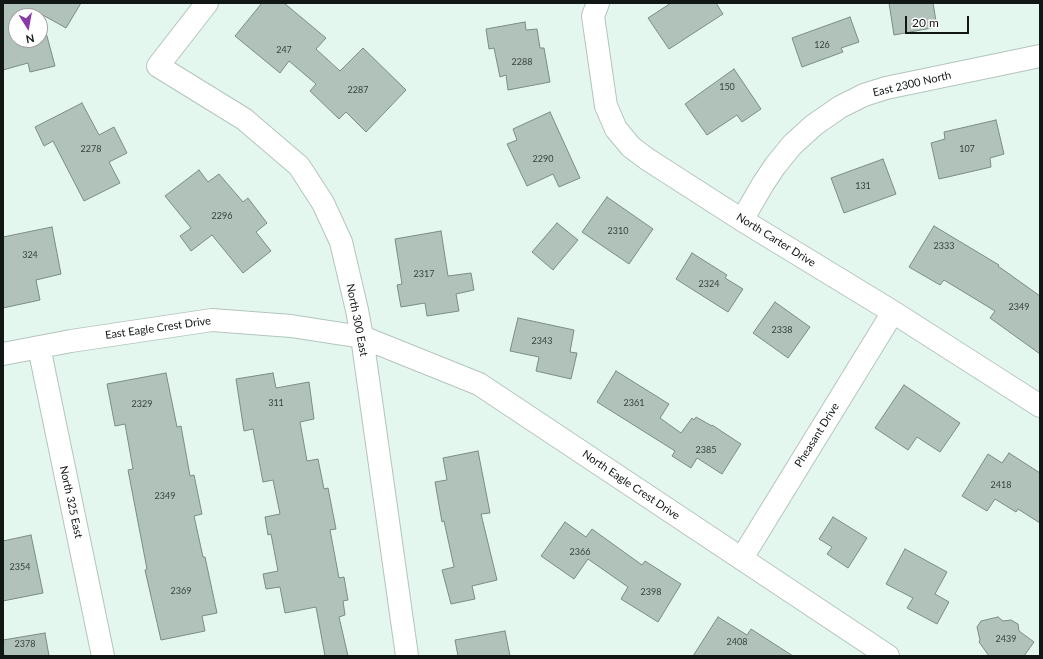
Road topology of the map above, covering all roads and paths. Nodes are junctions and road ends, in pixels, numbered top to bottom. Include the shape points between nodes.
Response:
1 (207, 3) edge
2 (595, 10) edge
3 (1040, 56) edge
4 (742, 220) junction
5 (893, 312) junction
6 (362, 338) junction
7 (39, 347) junction
8 (3, 354) edge
9 (1040, 406) edge
10 (742, 558) junction
11 (103, 656) edge
12 (407, 656) edge
13 (888, 656) edge

1 - 6 street, North 300 East via 158,66 244,119 299,166 323,204 341,242
2 - 4 street, North Carter Drive via 606,106 616,129 647,159
3 - 4 street, East 2300 North via 886,88 840,108 792,144 763,184
4 - 5 street, North Carter Drive
5 - 9 street, North Carter Drive
5 - 10 street, Pheasant Drive
6 - 7 street, East Eagle Crest Drive via 291,326 212,320
6 - 10 street, North Eagle Crest Drive via 479,384
6 - 12 street, North 300 East
7 - 8 street, East Eagle Crest Drive
7 - 11 street, North 325 East
10 - 13 street, North Eagle Crest Drive

